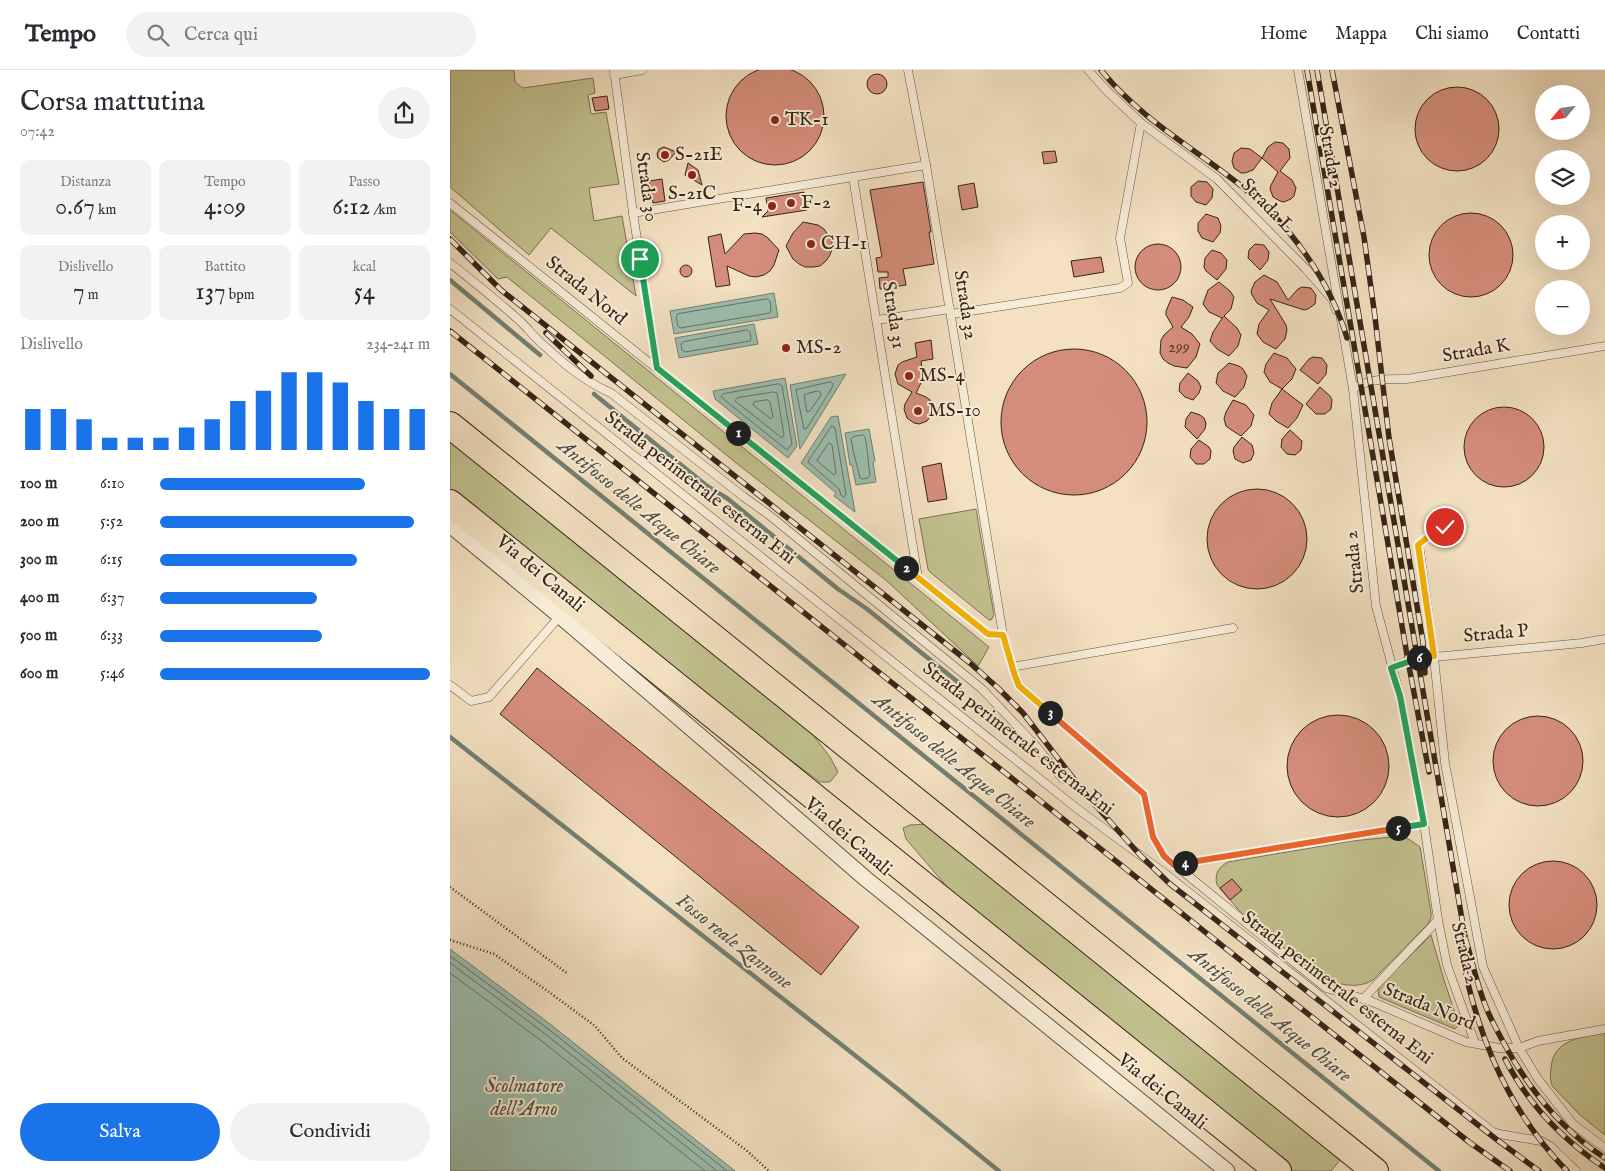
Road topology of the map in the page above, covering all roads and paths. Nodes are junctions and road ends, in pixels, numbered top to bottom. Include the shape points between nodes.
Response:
1 (642, 70) edge
2 (908, 70) edge
3 (1088, 70) edge
4 (1298, 70) edge
5 (614, 72) edge
6 (1141, 123) junction
7 (926, 165) junction
8 (853, 177) junction
9 (450, 203) edge
10 (633, 213) junction
11 (450, 263) edge
12 (450, 309) edge
13 (950, 312) junction
14 (877, 320) junction
15 (1344, 334) junction
16 (1605, 346) edge
17 (657, 368) junction
18 (1353, 389) junction
19 (450, 425) edge
20 (450, 502) edge
21 (450, 525) edge
22 (1445, 527) dead end
23 (918, 578) junction
24 (560, 616) junction
25 (1233, 628) dead end
26 (1003, 635) junction
27 (1605, 639) edge
28 (1434, 656) junction
29 (1012, 667) junction
30 (1391, 668) junction
31 (450, 685) edge
32 (1063, 779) dead end
33 (1424, 824) junction
34 (1174, 865) junction
35 (450, 887) edge
36 (1438, 920) junction
37 (450, 940) edge
38 (568, 974) dead end
39 (1363, 999) junction
40 (1605, 1029) edge
41 (1475, 1043) junction
42 (1519, 1048) junction
43 (1605, 1148) edge
44 (1274, 1168) edge
45 (768, 1171) edge
46 (1227, 1171) edge
47 (1375, 1171) edge
48 (1576, 1171) edge

1 - 5 lane
2 - 7 lane, Strada 32
3 - 6 lane, Strada L
4 - 15 lane, Strada 2
5 - 10 lane, Strada 30
6 - 13 lane via 1120,238 1128,283 1120,288
6 - 15 lane, Strada L via 1217,179 1305,268 1333,300
7 - 8 lane
7 - 13 lane, Strada 32
8 - 10 lane
8 - 14 lane, Strada 31
9 - 17 lane, Strada Nord
10 - 17 lane, Strada 30
11 - 32 lane via 573,370 611,393 768,515 982,689
12 - 48 lane, Strada perimetrale esterna Eni via 1075,807 1163,872 1493,1132 1540,1141 1550,1146
13 - 14 lane
13 - 26 lane, Strada 32
14 - 23 lane, Strada 31
15 - 18 lane, Strada 2
16 - 18 lane, Strada K via 1407,380 1361,383
17 - 23 lane, Strada Nord
18 - 30 lane, Strada 2 via 1375,597
19 - 47 highway
20 - 44 highway
21 - 24 street, Via dei Canali
22 - 28 lane via 1418,545
23 - 26 lane, Strada Nord via 988,634
24 - 31 lane via 489,697 471,701
24 - 46 street, Via dei Canali via 866,879
25 - 29 lane
26 - 29 lane, Strada Nord
27 - 28 lane, Strada P
28 - 30 lane, Strada P
28 - 42 lane via 1446,763 1483,967
29 - 34 lane, Strada Nord via 1019,686 1144,794 1153,837 1164,856
30 - 33 lane, Strada 2 via 1400,696
33 - 34 lane
33 - 36 lane, Strada 2
34 - 39 lane, Strada Nord via 1326,988
35 - 38 path
36 - 39 lane
36 - 41 lane, Strada 2 via 1447,965
37 - 45 path via 494,954 549,992 595,1026 622,1058 746,1150
39 - 41 lane, Strada Nord
40 - 42 lane via 1538,1041
41 - 42 lane, Strada Nord
42 - 43 lane via 1573,1124

